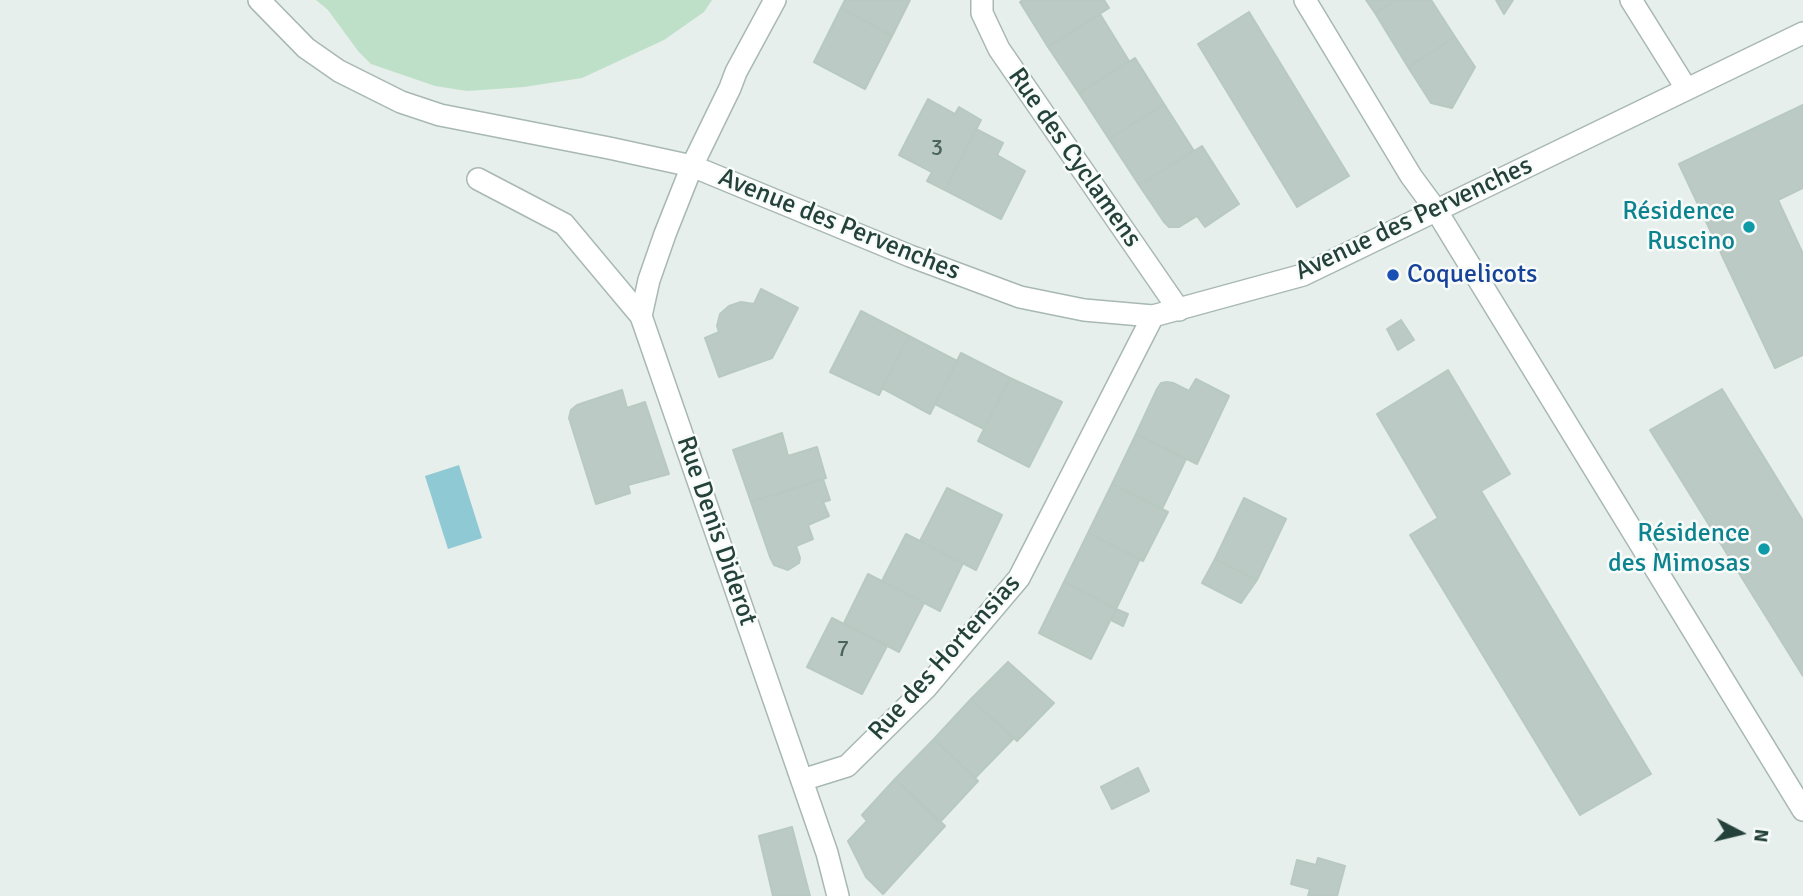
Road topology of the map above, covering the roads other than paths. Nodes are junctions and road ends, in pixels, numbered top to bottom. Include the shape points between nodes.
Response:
1 (258, 0) edge
2 (775, 0) edge
3 (982, 0) edge
4 (1305, 0) edge
5 (1631, 0) edge
6 (1803, 33) edge
7 (1686, 88) junction
8 (692, 166) junction
9 (478, 179) dead end
10 (1436, 210) junction
11 (1179, 310) junction
12 (641, 316) junction
13 (1153, 316) junction
14 (802, 780) junction
15 (1803, 810) edge
16 (838, 896) edge

1 - 8 street, Avenue des Pervenches via 306,48 339,71 401,102 440,115
2 - 8 street
3 - 11 street, Rue des Cyclamens via 982,12 999,49
4 - 10 street
5 - 7 street
6 - 7 street, Avenue des Pervenches
7 - 10 street, Avenue des Pervenches
8 - 12 street via 653,269
8 - 13 street, Avenue des Pervenches via 1020,297 1084,310
9 - 12 street via 564,224
10 - 11 street, Avenue des Pervenches via 1303,275
10 - 15 street
11 - 13 street, Avenue des Pervenches
12 - 14 street, Rue Denis Diderot
13 - 14 street, Rue des Hortensias via 1019,578 926,688 847,766
14 - 16 street, Rue Denis Diderot

